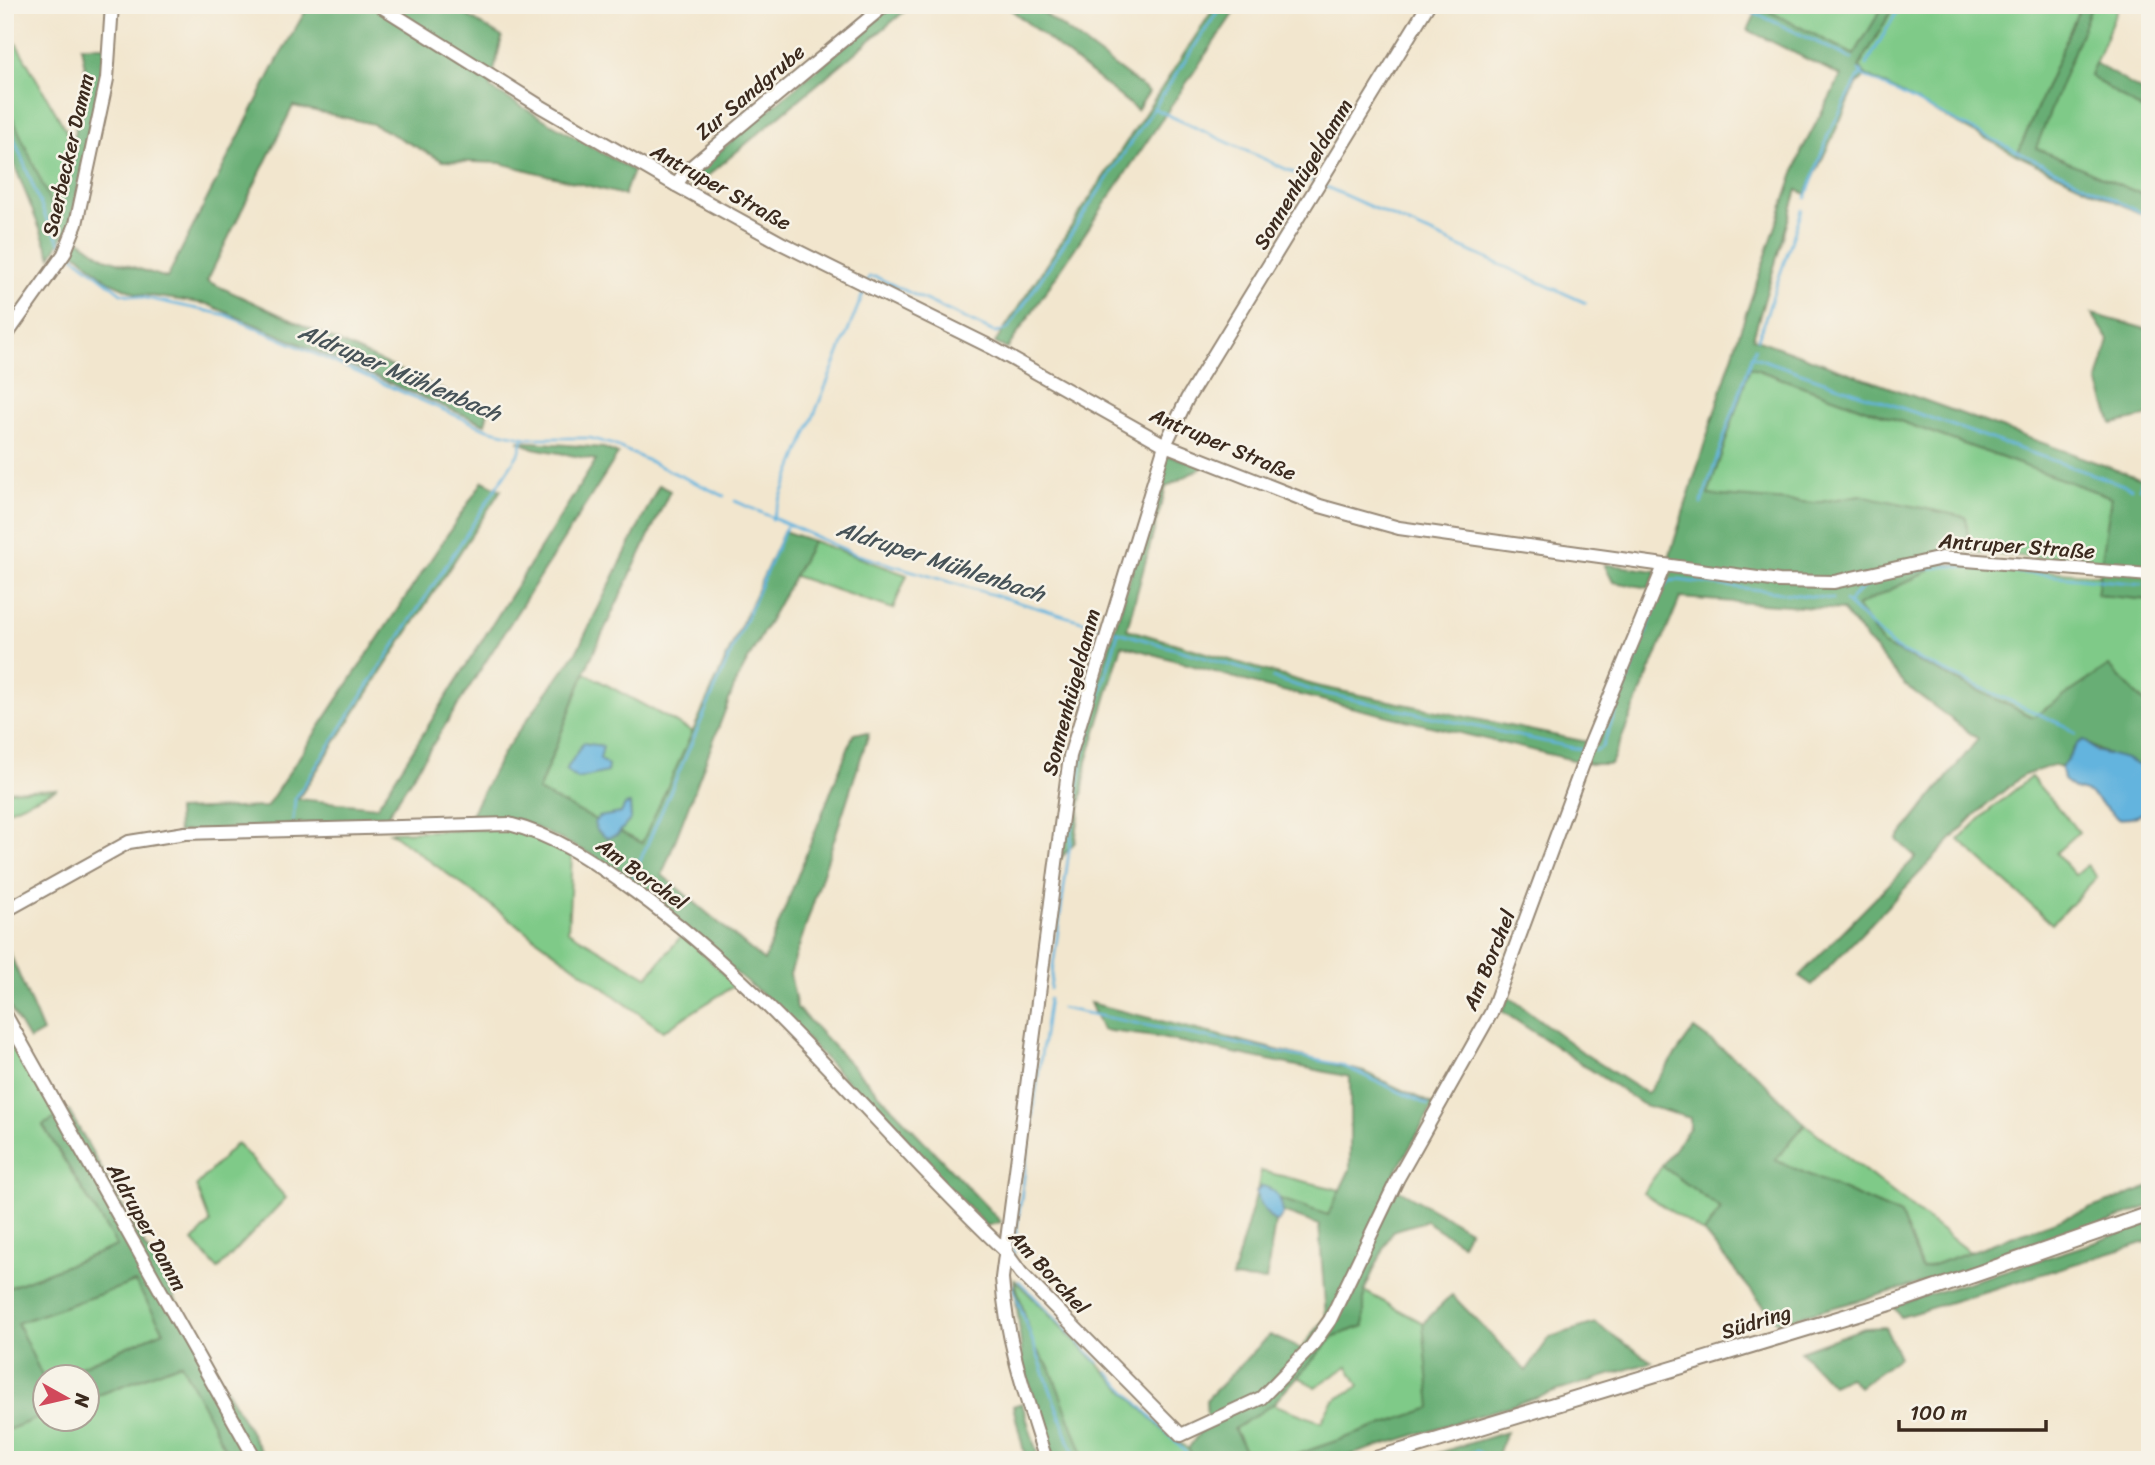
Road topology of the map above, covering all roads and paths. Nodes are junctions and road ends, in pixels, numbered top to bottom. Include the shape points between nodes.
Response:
1 (112, 5) edge
2 (379, 5) edge
3 (885, 5) edge
4 (1428, 5) edge
5 (676, 185) junction
6 (5, 337) edge
7 (1166, 445) junction
8 (1664, 566) junction
9 (2150, 575) edge
10 (5, 911) edge
11 (5, 1014) edge
12 (2150, 1214) edge
13 (1004, 1251) junction
14 (256, 1460) edge
15 (1046, 1460) edge
16 (1372, 1460) edge

1 - 6 street, Saerbecker Damm via 107,79 76,223 64,254
2 - 5 street, Antruper Straße
3 - 5 street, Zur Sandgrube via 685,172
4 - 7 street, Sonnenhügeldamm via 1188,399
5 - 7 street, Antruper Straße via 991,347
7 - 8 street, Antruper Straße via 1372,522
7 - 13 street, Sonnenhügeldamm via 1069,756
8 - 9 street, Antruper Straße via 1807,582 1834,582 1942,558
8 - 13 street, Am Borchel via 1590,745 1492,1013 1404,1166 1321,1334 1273,1387 1247,1405 1181,1435
10 - 13 street, Am Borchel via 129,842 185,833 509,824 537,831 586,856 698,940 766,1002
11 - 14 street, Aldruper Damm
12 - 16 main road, Südring via 1907,1298
13 - 15 street, Sonnenhügeldamm via 1007,1324

